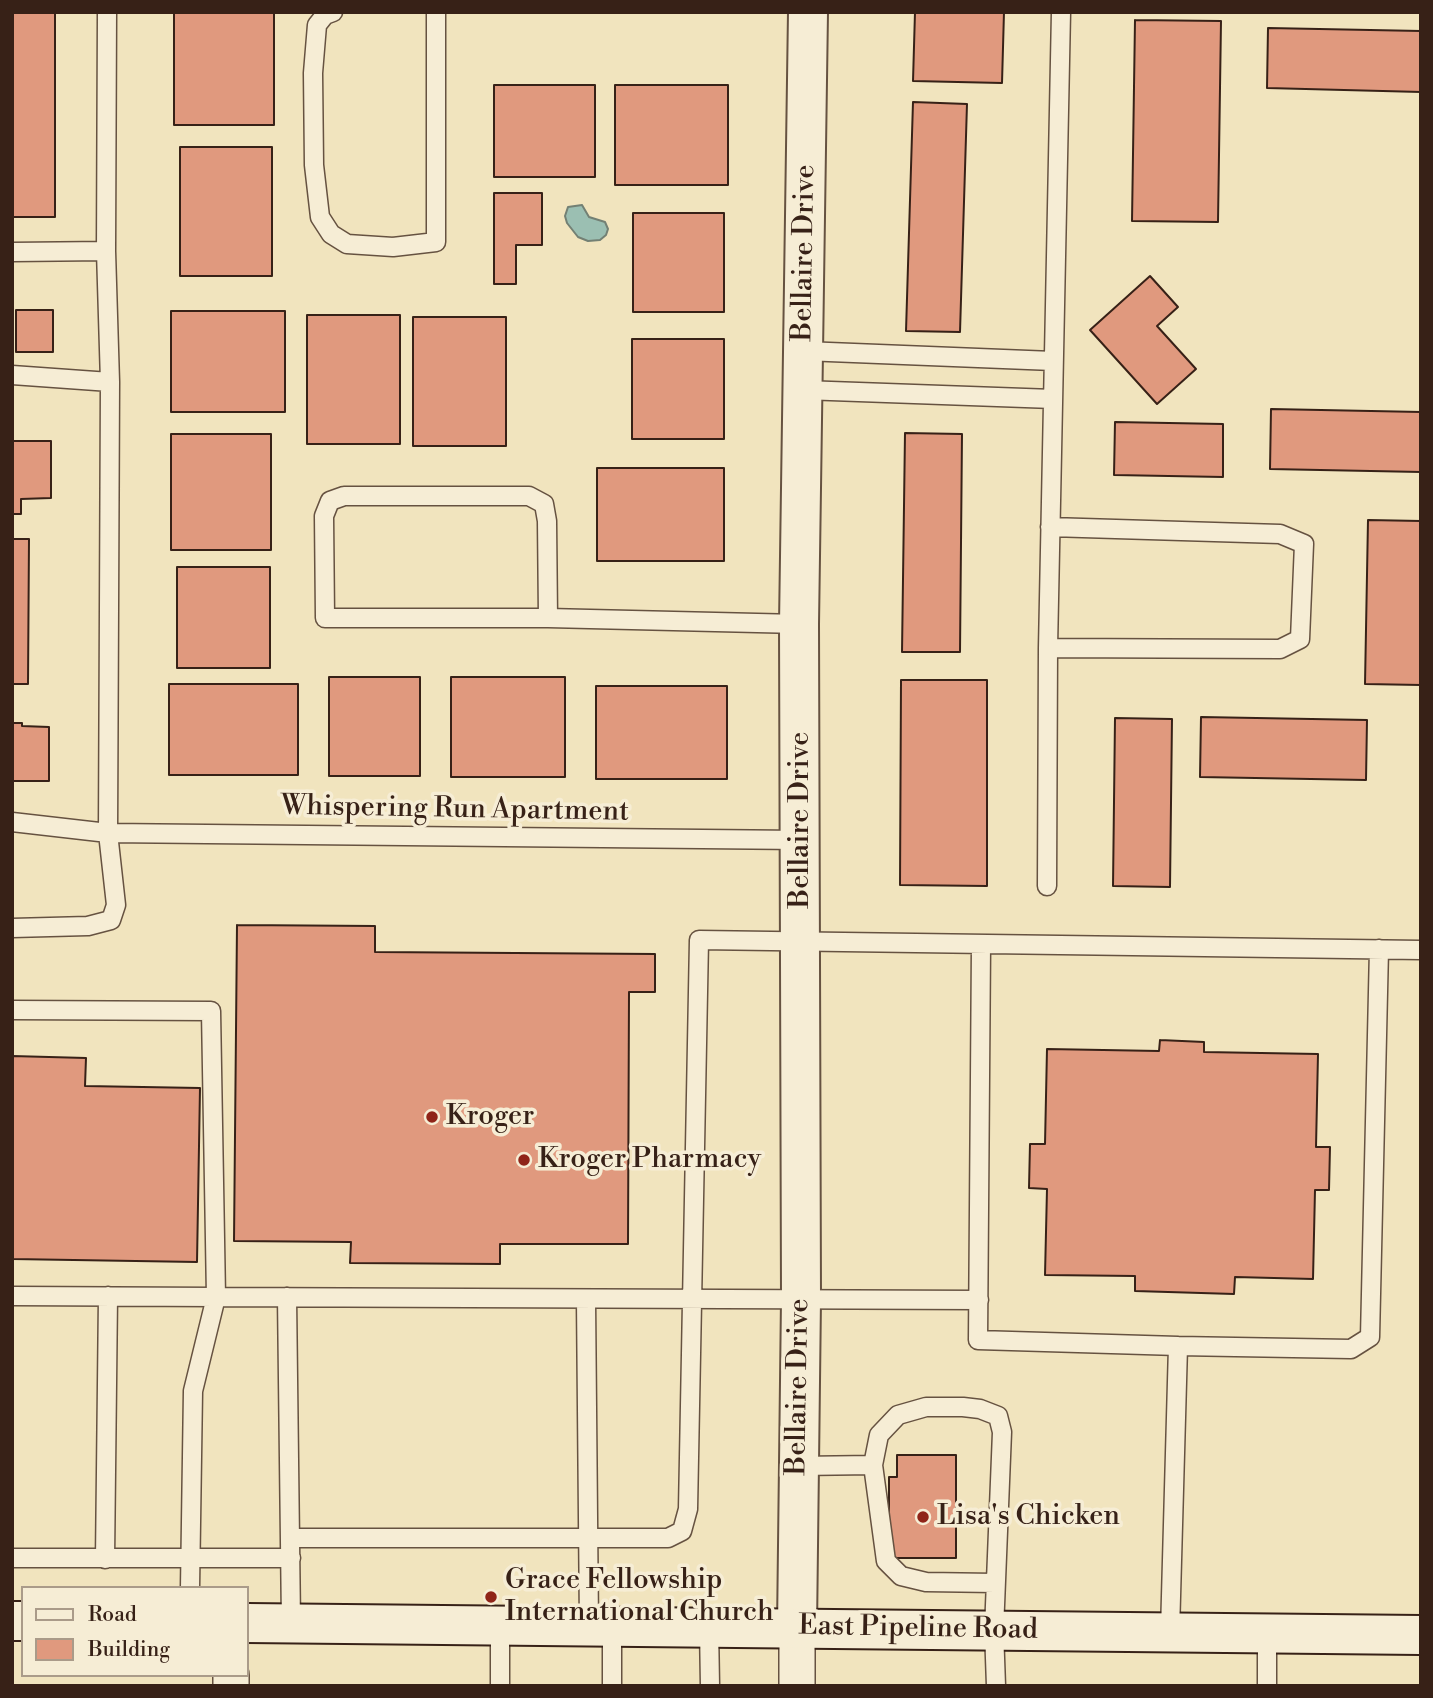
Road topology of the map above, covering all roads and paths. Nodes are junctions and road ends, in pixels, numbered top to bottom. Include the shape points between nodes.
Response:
1 (107, 12) edge
2 (333, 12) edge
3 (436, 12) edge
4 (808, 12) edge
5 (1060, 12) edge
6 (106, 251) junction
7 (12, 252) edge
8 (804, 351) junction
9 (1053, 361) junction
10 (12, 375) edge
11 (110, 382) junction
12 (803, 390) junction
13 (1053, 399) junction
14 (1050, 527) junction
15 (548, 618) junction
16 (799, 624) junction
17 (1048, 648) junction
18 (12, 822) edge
19 (108, 833) junction
20 (801, 840) junction
21 (1047, 886) dead end
22 (12, 928) edge
23 (801, 942) junction
24 (981, 945) junction
25 (1380, 950) junction
26 (1421, 950) edge
27 (12, 1010) edge
28 (12, 1296) edge
29 (108, 1296) junction
30 (216, 1297) junction
31 (287, 1297) junction
32 (801, 1299) junction
33 (586, 1300) junction
34 (692, 1300) junction
35 (979, 1300) junction
36 (1178, 1346) junction
37 (873, 1465) junction
38 (797, 1466) junction
39 (588, 1537) junction
40 (290, 1538) junction
41 (12, 1558) edge
42 (191, 1558) junction
43 (291, 1558) junction
44 (105, 1559) junction
45 (995, 1583) junction
46 (191, 1586) edge
47 (248, 1623) edge
48 (292, 1623) junction
49 (500, 1625) junction
50 (600, 1626) junction
51 (709, 1627) junction
52 (797, 1628) junction
53 (993, 1630) junction
54 (1170, 1632) junction
55 (1267, 1633) junction
56 (1421, 1635) edge
57 (500, 1686) edge
58 (612, 1686) edge
59 (710, 1686) edge
60 (797, 1686) edge
61 (996, 1686) edge
62 (1267, 1686) edge

1 - 6 lane
2 - 3 lane via 317,25 313,73 320,217 331,234 347,244 393,247 436,242
4 - 8 street, Bellaire Drive
5 - 9 lane
6 - 7 lane
6 - 11 lane
8 - 9 lane
8 - 12 street, Bellaire Drive
9 - 13 lane
10 - 11 lane
11 - 19 lane
12 - 13 lane
12 - 16 street, Bellaire Drive
13 - 14 lane
14 - 17 lane
14 - 17 lane via 1280,534 1304,544 1300,639 1280,649
15 - 15 lane via 544,504 529,496 344,496 330,501 324,516 325,618
15 - 16 lane
16 - 20 street, Bellaire Drive
17 - 21 lane
18 - 19 lane, Whispering Run Apartment
19 - 20 lane, Whispering Run Apartment
19 - 22 lane via 116,905 111,920 88,926
20 - 23 street, Bellaire Drive
23 - 24 lane
23 - 32 street, Bellaire Drive
23 - 34 lane via 699,940
24 - 25 lane
24 - 35 lane
25 - 26 lane
25 - 36 lane via 1370,1337 1351,1349
27 - 30 lane via 211,1011
28 - 29 lane
29 - 30 lane
29 - 44 lane
30 - 31 lane
30 - 42 lane via 193,1391
31 - 33 lane
31 - 40 lane
32 - 34 lane
32 - 35 lane
32 - 38 street, Bellaire Drive
33 - 34 lane
33 - 39 lane
34 - 39 lane via 688,1509 682,1531 668,1538
35 - 36 lane via 978,1340
36 - 54 lane
37 - 38 lane
37 - 45 lane via 882,1542 891,1569 926,1583
37 - 45 lane via 878,1435 898,1415 926,1406 963,1406 998,1416 1002,1433
38 - 52 street, Bellaire Drive
39 - 40 lane
39 - 50 lane
40 - 43 lane
41 - 44 lane
42 - 43 lane
42 - 44 lane
42 - 46 lane
43 - 48 lane
45 - 53 lane
47 - 48 street, East Pipeline Road
48 - 49 street, East Pipeline Road
49 - 50 street, East Pipeline Road
49 - 57 lane
50 - 51 street, East Pipeline Road
50 - 58 lane
51 - 52 street, East Pipeline Road
51 - 59 lane
52 - 53 street, East Pipeline Road
52 - 60 street
53 - 54 street, East Pipeline Road
53 - 61 lane
54 - 55 street, East Pipeline Road
55 - 56 street, East Pipeline Road
55 - 62 lane

